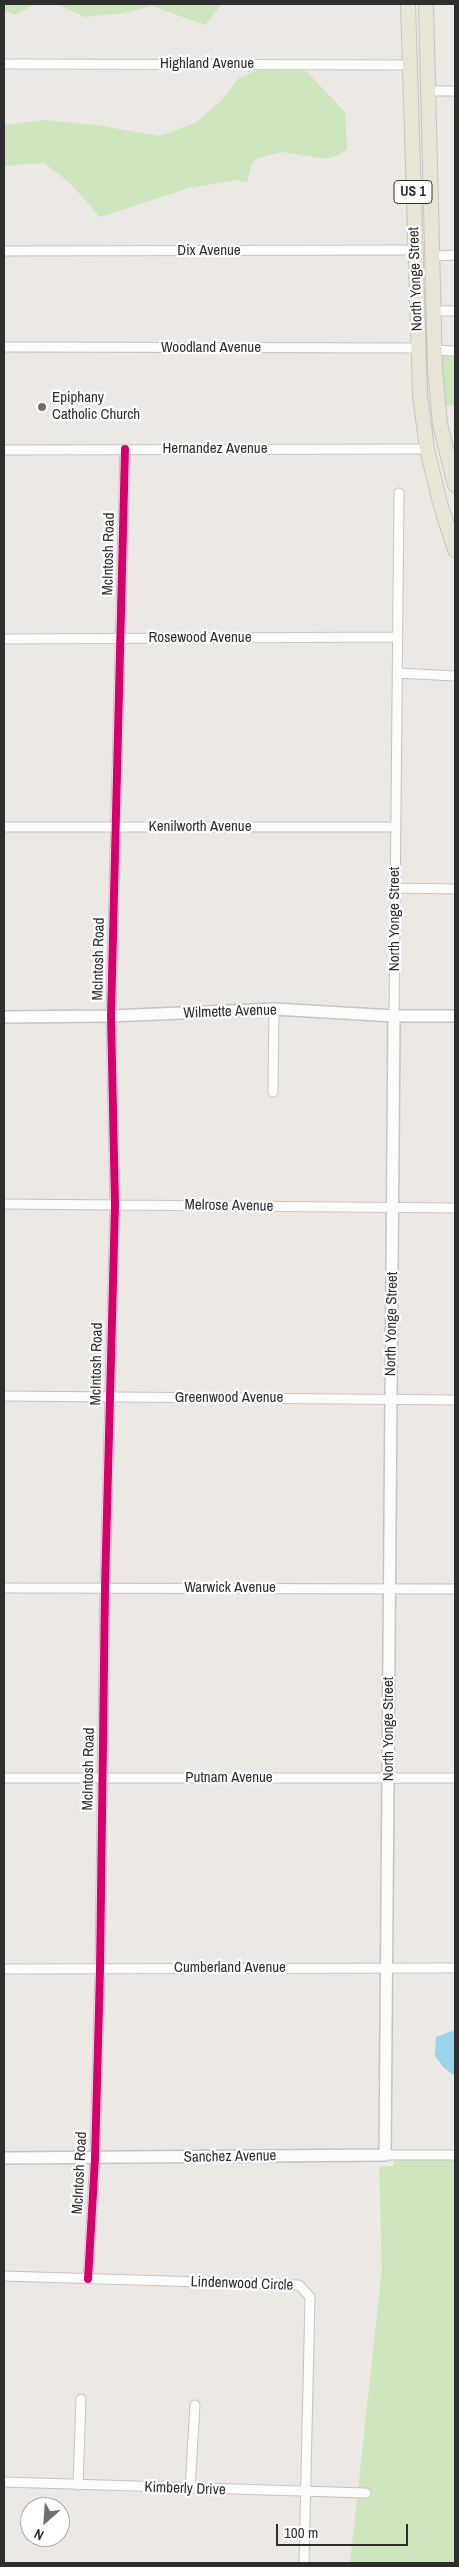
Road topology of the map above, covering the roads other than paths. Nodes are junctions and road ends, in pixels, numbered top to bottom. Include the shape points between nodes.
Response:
1 (408, 4) edge
2 (426, 4) edge
3 (4, 64) edge
4 (410, 65) junction
5 (428, 88) junction
6 (455, 91) edge
7 (415, 250) junction
8 (4, 251) edge
9 (455, 255) edge
10 (431, 256) junction
11 (433, 311) junction
12 (455, 311) edge
13 (4, 348) edge
14 (418, 348) junction
15 (434, 350) junction
16 (455, 351) edge
17 (421, 414) junction
18 (444, 444) junction
19 (4, 450) edge
20 (125, 450) junction
21 (427, 450) junction
22 (454, 483) edge
23 (399, 493) dead end
24 (455, 550) edge
25 (396, 637) junction
26 (120, 638) junction
27 (4, 639) edge
28 (397, 673) junction
29 (455, 676) edge
30 (116, 827) junction
31 (4, 828) edge
32 (395, 828) junction
33 (395, 888) junction
34 (455, 889) edge
35 (274, 1009) junction
36 (111, 1016) junction
37 (394, 1016) junction
38 (455, 1016) edge
39 (4, 1017) edge
40 (274, 1092) dead end
41 (4, 1204) edge
42 (115, 1205) junction
43 (394, 1208) junction
44 (455, 1208) edge
45 (4, 1396) edge
46 (110, 1397) junction
47 (392, 1399) junction
48 (455, 1400) edge
49 (4, 1588) edge
50 (105, 1588) junction
51 (390, 1589) junction
52 (455, 1589) edge
53 (4, 1778) edge
54 (102, 1778) junction
55 (389, 1778) junction
56 (455, 1778) edge
57 (387, 1967) junction
58 (455, 1968) edge
59 (100, 1969) junction
60 (4, 1970) edge
61 (385, 2155) junction
62 (455, 2155) edge
63 (4, 2158) edge
64 (95, 2159) junction
65 (4, 2276) edge
66 (88, 2279) junction
67 (81, 2399) dead end
68 (195, 2404) dead end
69 (4, 2482) edge
70 (78, 2485) junction
71 (190, 2489) junction
72 (306, 2492) junction
73 (366, 2493) dead end
74 (304, 2563) edge

1 - 4 main road, North Yonge Street / US 1
2 - 5 main road, North Yonge Street / US 1
3 - 4 street, Highland Avenue
4 - 5 main road via 419,69
4 - 7 main road, North Yonge Street / US 1
5 - 6 street
5 - 10 main road, North Yonge Street / US 1
7 - 8 street, Dix Avenue
7 - 14 main road, North Yonge Street / US 1
9 - 10 street
10 - 11 main road, North Yonge Street / US 1
11 - 12 street
11 - 15 main road, North Yonge Street / US 1
13 - 14 street, Woodland Avenue
14 - 17 main road, North Yonge Street / US 1
15 - 16 street
15 - 18 main road, North Yonge Street / US 1
17 - 18 main road via 432,434
17 - 21 main road, North Yonge Street / US 1
18 - 22 main road, North Yonge Street / US 1
19 - 20 street, Hernandez Avenue
20 - 21 street, Hernandez Avenue
20 - 26 street, McIntosh Road
21 - 22 main road via 434,454
21 - 24 main road, North Yonge Street / US 1
23 - 25 street, North Yonge Street
25 - 26 street, Rosewood Avenue
25 - 28 street, North Yonge Street
26 - 27 street, Rosewood Avenue
26 - 30 street, McIntosh Road
28 - 29 street
28 - 32 street, North Yonge Street
30 - 31 street, Kenilworth Avenue
30 - 32 street, Kenilworth Avenue
30 - 36 street, McIntosh Road
32 - 33 street, North Yonge Street
33 - 34 street
33 - 37 street, North Yonge Street
35 - 36 street, Wilmette Avenue
35 - 37 street, Wilmette Avenue
35 - 40 street
36 - 39 street, Wilmette Avenue
36 - 42 street, McIntosh Road
37 - 38 street, Wilmette Avenue
37 - 43 street, North Yonge Street
41 - 42 street, Melrose Avenue
42 - 43 street, Melrose Avenue
42 - 46 street, McIntosh Road
43 - 44 street, Melrose Avenue
43 - 47 street, North Yonge Street
45 - 46 street, Greenwood Avenue
46 - 47 street, Greenwood Avenue
46 - 50 street, McIntosh Road
47 - 48 street, Greenwood Avenue
47 - 51 street, North Yonge Street
49 - 50 street, Warwick Avenue
50 - 51 street, Warwick Avenue
50 - 54 street, McIntosh Road
51 - 52 street, Warwick Avenue
51 - 55 street, North Yonge Street
53 - 54 street, Putnam Avenue
54 - 55 street, Putnam Avenue
54 - 59 street, McIntosh Road
55 - 56 street, Putnam Avenue
55 - 57 street, North Yonge Street
57 - 58 street, Cumberland Avenue
57 - 59 street, Cumberland Avenue
57 - 61 street, North Yonge Street
59 - 60 street, Cumberland Avenue
59 - 64 street, McIntosh Road
61 - 62 street, Sanchez Avenue
61 - 64 street, Sanchez Avenue
63 - 64 street, Sanchez Avenue
64 - 66 street, McIntosh Road
65 - 66 street, Lindenwood Circle
66 - 72 street, Lindenwood Circle via 299,2285 310,2297
67 - 70 street
68 - 71 street
69 - 70 street, Kimberly Drive
70 - 71 street, Kimberly Drive
71 - 72 street, Kimberly Drive
72 - 73 street, Kimberly Drive
72 - 74 street, Lindenwood Circle

